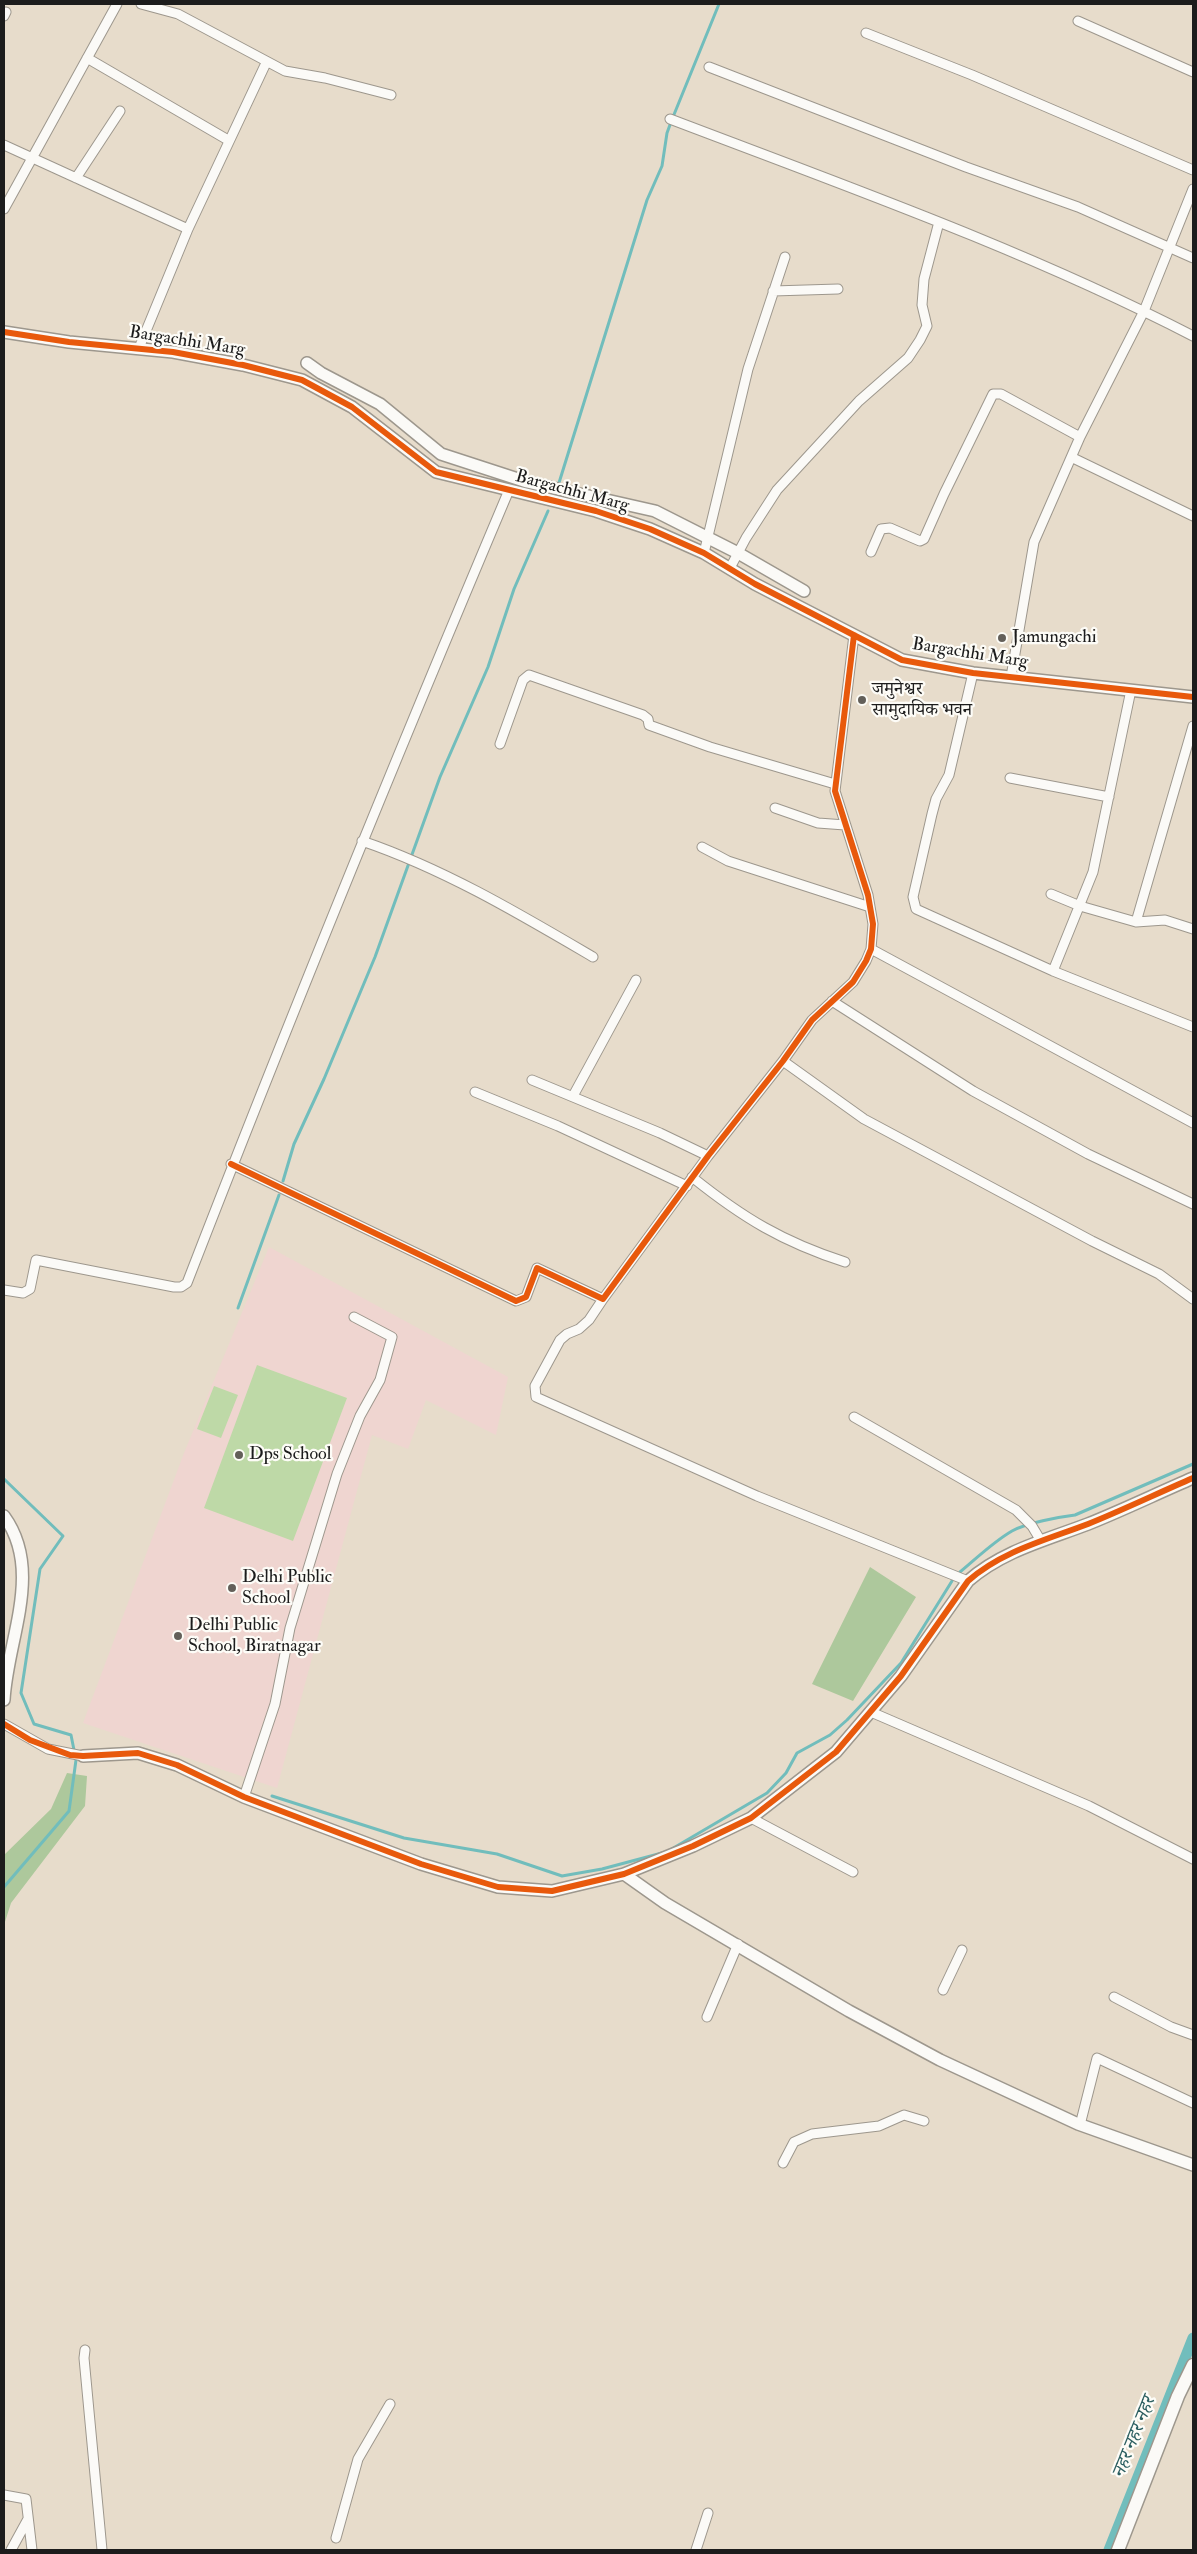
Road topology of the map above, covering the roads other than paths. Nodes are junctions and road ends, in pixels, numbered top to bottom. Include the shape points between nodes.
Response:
1 (117, 4) edge
2 (141, 4) edge
3 (1078, 21) dead end
4 (866, 33) dead end
5 (87, 58) junction
6 (266, 63) junction
7 (709, 67) dead end
8 (1193, 72) edge
9 (391, 95) dead end
10 (120, 111) dead end
11 (670, 119) dead end
12 (228, 140) junction
13 (4, 145) edge
14 (31, 159) junction
15 (1193, 170) edge
16 (76, 178) junction
17 (1193, 189) edge
18 (4, 209) edge
19 (939, 222) junction
20 (188, 229) junction
21 (1171, 248) junction
22 (785, 256) dead end
23 (1193, 258) edge
24 (838, 289) dead end
25 (774, 291) junction
26 (1144, 311) junction
27 (4, 332) edge
28 (1193, 336) edge
29 (139, 348) junction
30 (308, 363) dead end
31 (1080, 437) junction
32 (1073, 458) junction
33 (509, 490) junction
34 (1193, 516) edge
35 (708, 537) junction
36 (871, 552) dead end
37 (704, 553) junction
38 (738, 553) junction
39 (730, 568) junction
40 (804, 591) dead end
41 (854, 635) junction
42 (972, 673) junction
43 (1011, 677) junction
44 (1131, 690) junction
45 (1193, 697) edge
46 (1193, 726) edge
47 (500, 744) dead end
48 (1010, 778) dead end
49 (835, 784) junction
50 (1109, 796) junction
51 (775, 808) dead end
52 (845, 825) junction
53 (362, 840) junction
54 (702, 848) dead end
55 (1051, 894) dead end
56 (1080, 906) junction
57 (870, 907) junction
58 (1136, 922) junction
59 (1193, 929) edge
60 (871, 949) junction
61 (593, 957) dead end
62 (1054, 971) junction
63 (636, 980) dead end
64 (832, 1001) junction
65 (1193, 1027) edge
66 (784, 1061) junction
67 (532, 1080) dead end
68 (475, 1092) dead end
69 (573, 1096) junction
70 (1193, 1123) edge
71 (708, 1156) junction
72 (231, 1164) junction
73 (692, 1177) junction
74 (687, 1186) junction
75 (1193, 1204) edge
76 (845, 1262) dead end
77 (4, 1290) edge
78 (603, 1299) junction
79 (1193, 1299) edge
80 (354, 1317) dead end
81 (854, 1417) dead end
82 (1193, 1478) edge
83 (4, 1516) edge
84 (1041, 1541) junction
85 (968, 1581) junction
86 (4, 1700) edge
87 (871, 1712) junction
88 (4, 1724) edge
89 (83, 1756) joint
90 (244, 1797) junction
91 (751, 1818) junction
92 (1193, 1859) edge
93 (853, 1872) dead end
94 (624, 1874) junction
95 (738, 1944) junction
96 (962, 1950) dead end
97 (944, 1990) dead end
98 (1114, 1998) dead end
99 (707, 2018) dead end
100 (1193, 2035) edge
101 (1193, 2103) edge
102 (924, 2121) dead end
103 (1080, 2125) junction
104 (783, 2163) dead end
105 (1193, 2165) edge
106 (85, 2350) dead end
107 (1193, 2364) edge
108 (390, 2404) dead end
109 (4, 2495) edge
110 (708, 2513) dead end
111 (28, 2518) junction
112 (336, 2538) dead end
113 (11, 2550) edge
114 (32, 2550) edge
115 (102, 2550) edge
116 (696, 2550) edge
117 (1118, 2550) edge

1 - 5 street
2 - 6 street via 178,14
3 - 8 street
4 - 15 street
5 - 12 street
5 - 14 street
6 - 9 street via 285,71
6 - 12 street
7 - 21 street via 1078,207
10 - 16 street
11 - 19 street
12 - 20 street
13 - 14 street
14 - 16 street
14 - 18 street
16 - 20 street
17 - 21 street
19 - 26 street
19 - 38 street via 924,279 922,305 926,326 920,340 908,358 859,402 777,490
20 - 29 street
21 - 23 street
21 - 26 street
22 - 25 street
24 - 25 street
25 - 35 street via 748,369
26 - 28 street
26 - 31 street
27 - 29 street, Bargachhi Marg
29 - 33 street, Bargachhi Marg via 243,365 302,380 352,406 436,472
30 - 35 street via 380,404 441,454 527,482 655,512
31 - 32 street
31 - 36 street via 1001,394 993,394 924,539 920,541 890,528 881,529
32 - 34 street
32 - 43 street via 1034,542
33 - 37 street, Bargachhi Marg via 605,514 650,529
33 - 53 street
35 - 37 street
35 - 38 street
37 - 39 street, Bargachhi Marg
38 - 39 street
38 - 40 street
39 - 41 street, Bargachhi Marg
41 - 42 street, Bargachhi Marg via 902,660
41 - 49 street
42 - 43 street, Bargachhi Marg
42 - 62 street via 949,775 932,814 913,897 916,909
43 - 44 street, Bargachhi Marg
44 - 45 street, Bargachhi Marg
44 - 50 street
46 - 58 street
47 - 49 street via 523,680 529,675 643,715 649,725 683,738
48 - 50 street
49 - 52 street
50 - 56 street via 1093,872
51 - 52 street via 818,823
52 - 57 street
53 - 61 street via 426,865
53 - 72 street
54 - 57 street via 728,861
55 - 56 street
56 - 58 street
56 - 62 street
57 - 60 street
58 - 59 street via 1165,920
60 - 64 street via 860,973
60 - 70 street
62 - 65 street
63 - 69 street
64 - 66 street via 812,1020
64 - 75 street via 973,1091 1088,1154
66 - 71 street
66 - 79 street via 864,1119 1158,1274
67 - 69 street
68 - 74 street via 558,1126
69 - 71 street
71 - 73 street
72 - 77 street via 187,1283 181,1287 36,1260 30,1289 23,1293
72 - 78 street via 516,1302 526,1297 537,1268
73 - 74 street
73 - 76 street via 733,1210 785,1240
74 - 78 street
78 - 85 street via 590,1320 560,1340 535,1386 536,1398 757,1496
80 - 90 street via 392,1337 380,1380 360,1416 337,1474 290,1628 275,1704
81 - 84 street via 1016,1510
82 - 84 street
83 - 86 street via 12,1528 22,1557 21,1600 5,1673
84 - 85 street via 1009,1552
85 - 87 street via 902,1676
87 - 91 street via 836,1752
87 - 92 street via 1089,1806
88 - 89 street via 30,1740 70,1755
89 - 90 street via 138,1753 177,1764
90 - 94 street via 421,1864 498,1887 552,1891
91 - 93 street
91 - 94 street
94 - 95 street via 649,1894
95 - 99 street
95 - 103 street via 849,2011 940,2060
96 - 97 street
98 - 100 street
101 - 103 street via 1097,2058
102 - 104 street via 904,2115 879,2126 812,2134 794,2142
103 - 105 street
106 - 115 street
107 - 117 main road
108 - 112 street via 358,2459
109 - 111 street via 26,2499
110 - 116 street
111 - 113 street
111 - 114 street

